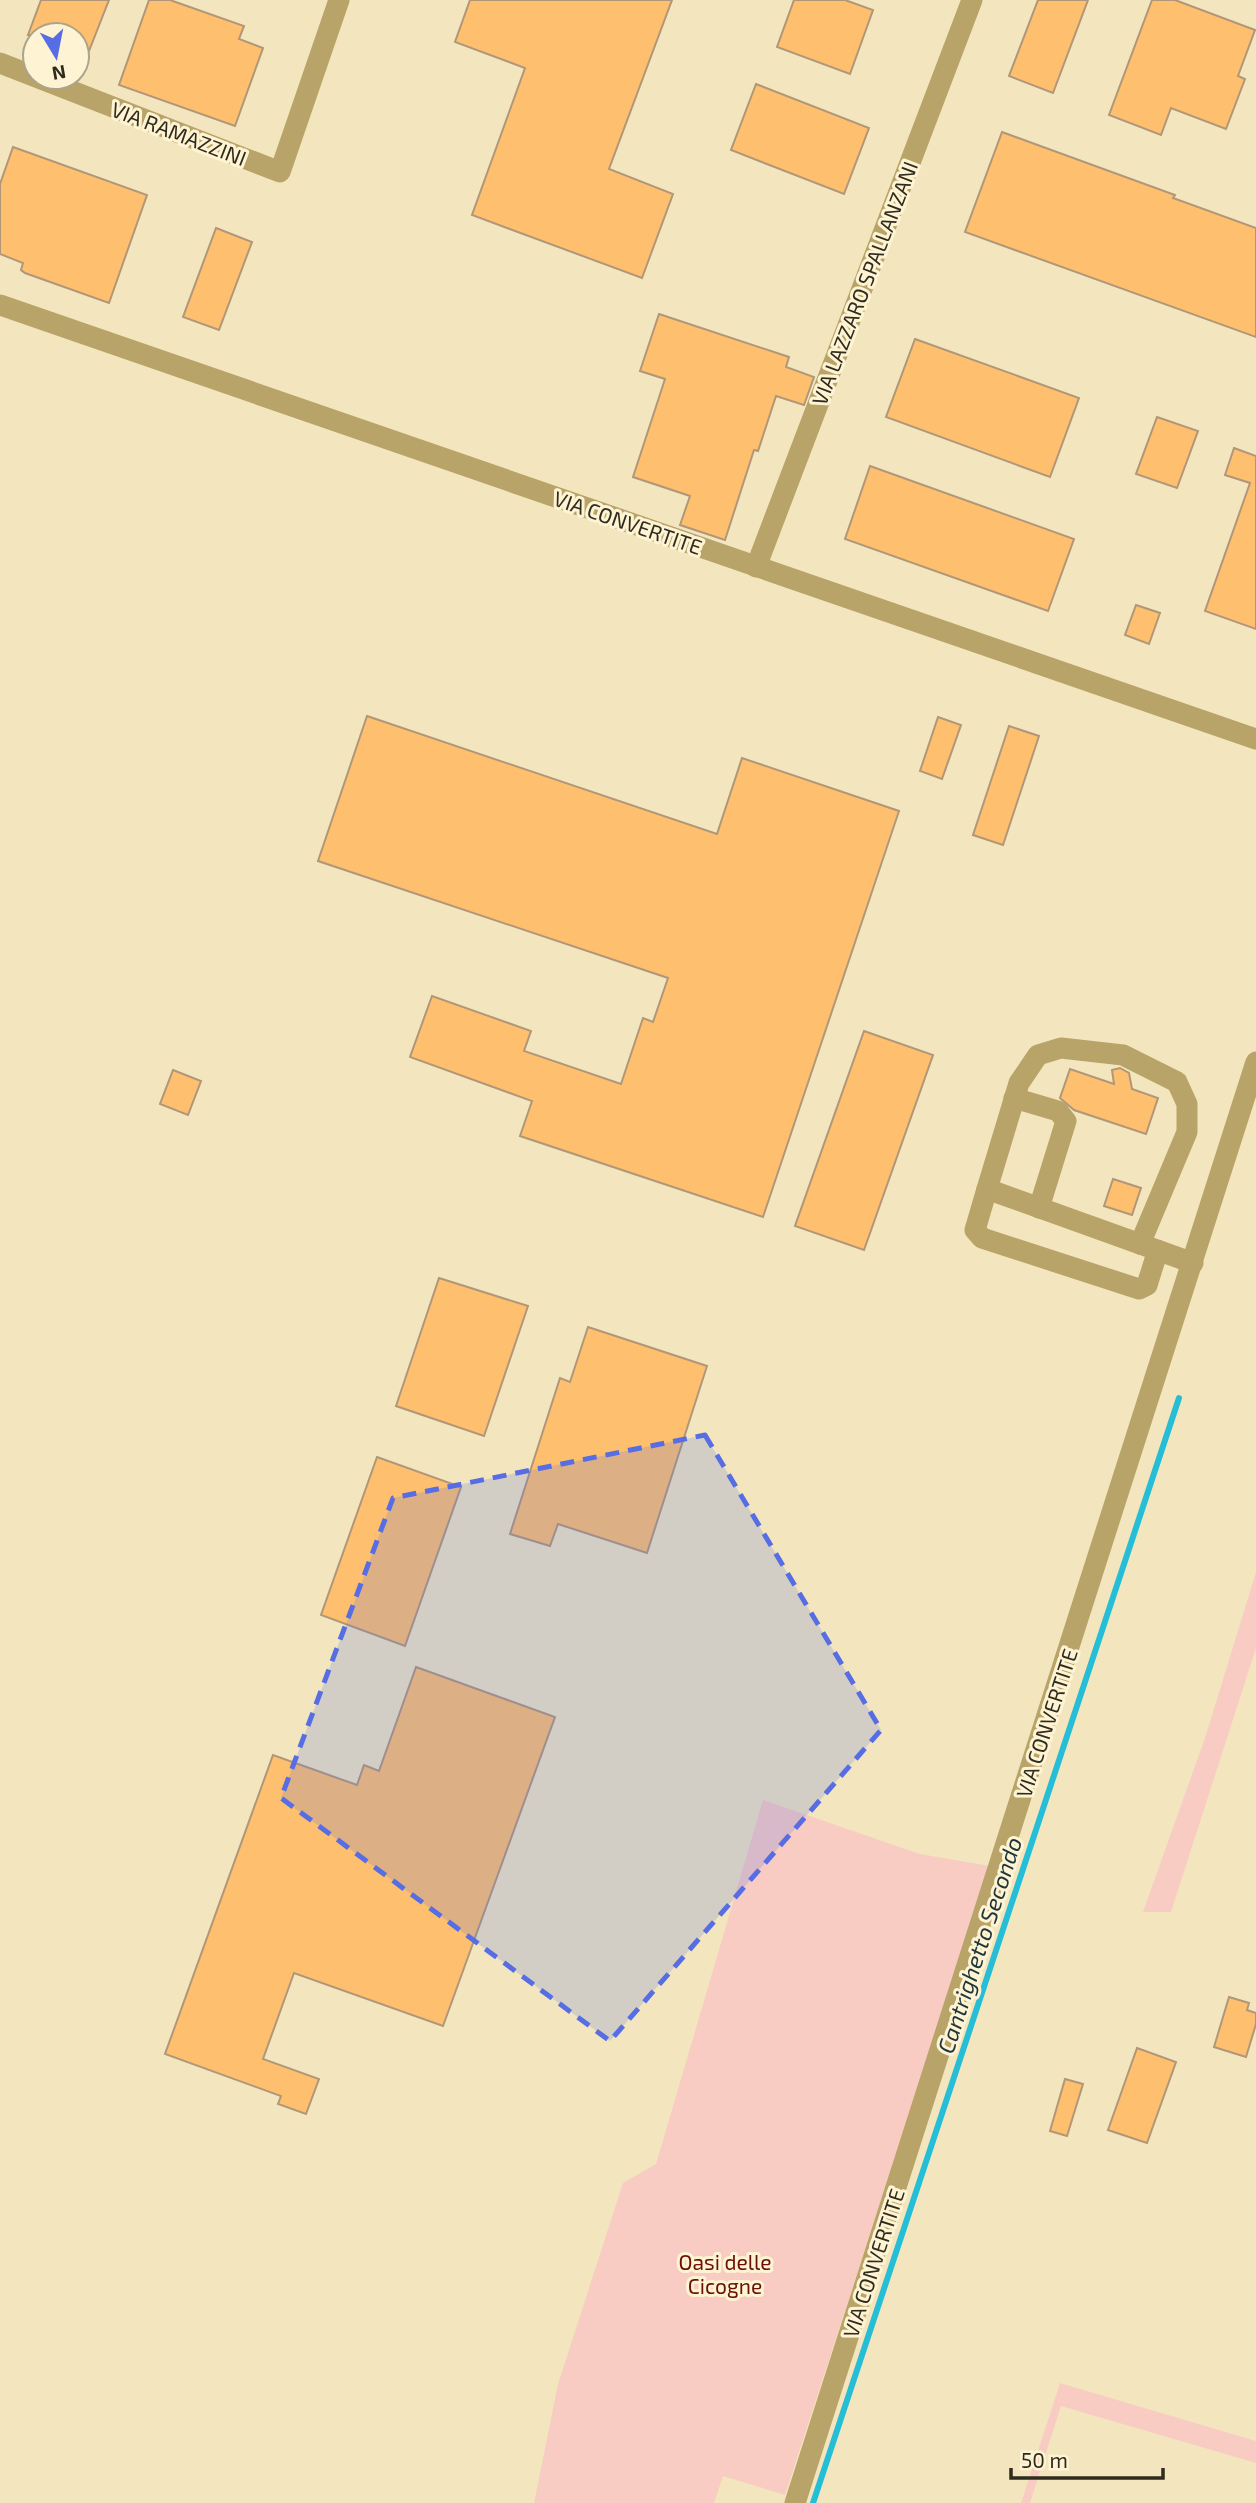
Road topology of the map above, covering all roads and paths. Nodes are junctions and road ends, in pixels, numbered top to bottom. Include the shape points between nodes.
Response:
1 (339, 0) edge
2 (972, 0) edge
3 (0, 64) edge
4 (0, 305) edge
5 (756, 567) junction
6 (1256, 739) edge
7 (1256, 1062) edge
8 (1014, 1098) junction
9 (987, 1189) junction
10 (1039, 1208) junction
11 (1149, 1247) junction
12 (1193, 1263) junction
13 (795, 2503) edge

1 - 3 street, VIA RAMAZZINI via 280,172
2 - 5 street, VIA LAZZARO SPALLANZANI
4 - 5 street, VIA CONVERTITE
5 - 6 street, VIA CONVERTITE
7 - 12 street, VIA CONVERTITE
8 - 9 street
8 - 10 street via 1058,1111 1066,1121
8 - 11 street via 1038,1055 1061,1048 1123,1055 1177,1082 1188,1104 1187,1132
9 - 10 street
9 - 11 street via 975,1230 982,1238 1139,1289 1147,1285
10 - 11 street
11 - 12 street
12 - 13 street, VIA CONVERTITE

